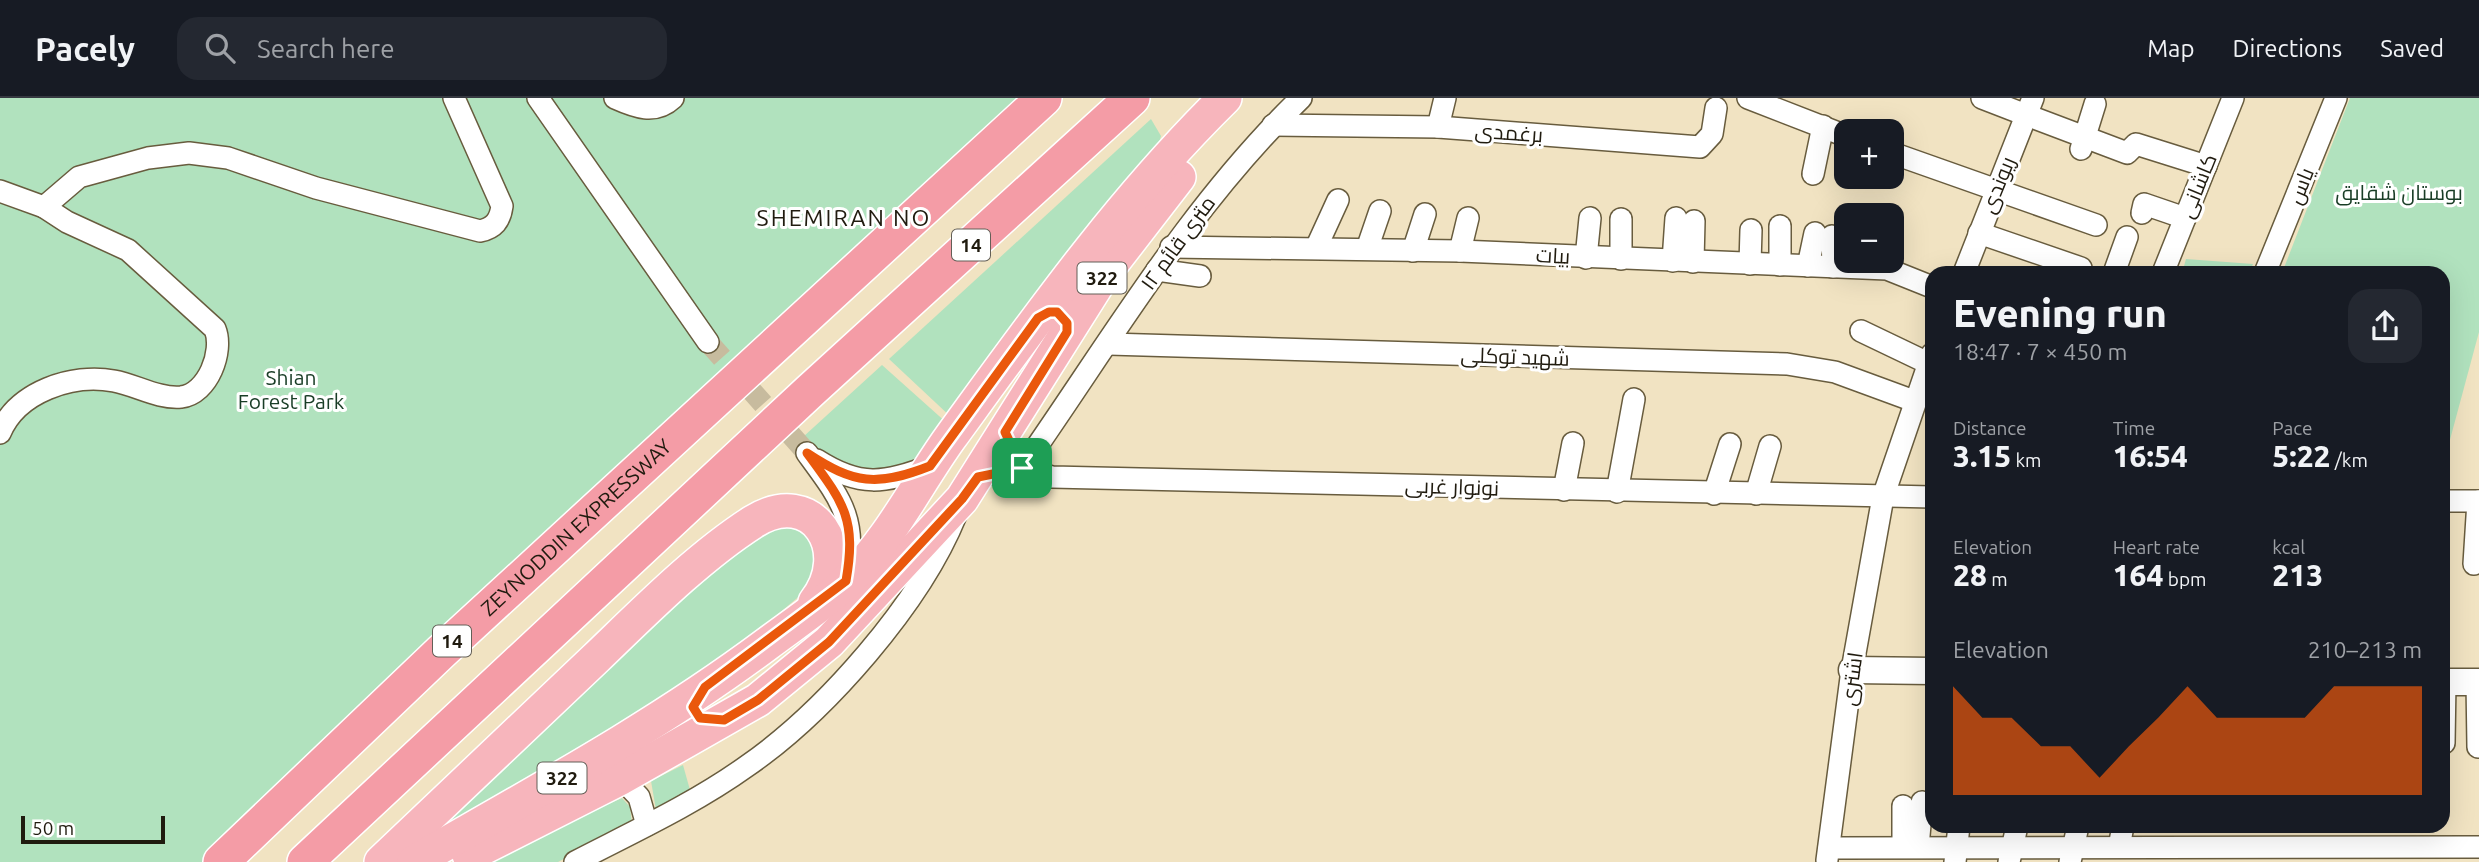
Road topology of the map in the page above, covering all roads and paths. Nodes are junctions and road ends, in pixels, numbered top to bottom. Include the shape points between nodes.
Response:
1 (454, 98) edge
2 (538, 98) edge
3 (615, 98) edge
4 (673, 98) edge
5 (1044, 98) edge
6 (1132, 98) edge
7 (1225, 98) edge
8 (1251, 98) edge
9 (1301, 98) edge
10 (1445, 98) edge
11 (1748, 98) edge
12 (1982, 98) edge
13 (2233, 98) edge
14 (2336, 98) edge
15 (2095, 104) dead end
16 (1716, 108) dead end
17 (2032, 111) edge
18 (1273, 125) junction
19 (1823, 126) junction
20 (1438, 128) junction
21 (1834, 131) edge
22 (2082, 145) junction
23 (1904, 157) edge
24 (2206, 166) junction
25 (1813, 174) dead end
26 (0, 191) edge
27 (1996, 191) junction
28 (1338, 200) dead end
29 (44, 207) junction
30 (1380, 211) dead end
31 (2142, 212) dead end
32 (1425, 214) dead end
33 (1468, 218) dead end
34 (1590, 218) dead end
35 (2185, 218) junction
36 (1621, 219) dead end
37 (1685, 219) dead end
38 (2096, 225) dead end
39 (1780, 226) dead end
40 (1751, 230) dead end
41 (1979, 233) junction
42 (2127, 237) dead end
43 (1171, 247) junction
44 (1316, 247) junction
45 (1367, 249) junction
46 (1413, 251) junction
47 (1460, 251) junction
48 (1586, 258) junction
49 (1621, 259) junction
50 (1683, 262) junction
51 (1750, 264) junction
52 (1780, 265) junction
53 (1808, 266) junction
54 (1967, 266) edge
55 (2075, 266) edge
56 (2117, 266) edge
57 (2166, 266) edge
58 (2268, 266) edge
59 (1833, 267) junction
60 (1157, 270) junction
61 (1200, 276) dead end
62 (1925, 284) edge
63 (1038, 318) junction
64 (1861, 331) dead end
65 (1067, 332) junction
66 (708, 342) tunnel mouth
67 (1109, 344) junction
68 (1925, 358) edge
69 (1925, 375) edge
70 (1634, 399) dead end
71 (1914, 401) junction
72 (1005, 432) junction
73 (0, 433) edge
74 (1573, 443) dead end
75 (1730, 444) dead end
76 (1770, 446) dead end
77 (930, 466) junction
78 (1022, 468) junction
79 (970, 488) junction
80 (1564, 491) junction
81 (1618, 492) junction
82 (1714, 494) junction
83 (1756, 494) junction
84 (1883, 497) junction
85 (1925, 497) edge
86 (2450, 501) edge
87 (2479, 501) edge
88 (2474, 564) dead end
89 (846, 581) junction
90 (805, 614) junction
91 (1852, 670) junction
92 (1925, 671) edge
93 (2450, 682) edge
94 (2478, 682) edge
95 (705, 687) junction
96 (724, 720) junction
97 (2478, 747) edge
98 (621, 778) junction
99 (1913, 804) dead end
100 (647, 825) junction
101 (1985, 836) edge
102 (2121, 836) edge
103 (2423, 836) edge
104 (1957, 845) edge
105 (2012, 845) edge
106 (2074, 845) edge
107 (2176, 845) edge
108 (2266, 845) edge
109 (2307, 845) edge
110 (2376, 845) edge
111 (2479, 846) edge
112 (1902, 851) edge
113 (2341, 854) edge
114 (2449, 854) edge
115 (1828, 855) edge
116 (221, 862) edge
117 (305, 862) edge
118 (381, 862) edge
119 (414, 862) edge
120 (454, 862) edge
121 (575, 862) edge

1 - 29 street via 502,206 496,224 489,229 480,231 316,188 228,158 189,153 148,158 79,177
2 - 66 street
3 - 4 street via 639,109 665,106
5 - 116 highway, ZEYNODDIN EXPRESSWAY / 14 via 441,652
6 - 117 highway, 14
7 - 63 main road, 322 via 1131,198
8 - 65 main road, 322 via 1143,221
9 - 18 street, ۱۲ متری قائم
10 - 20 street
11 - 19 street
12 - 17 street
13 - 24 street, کاشانی
14 - 58 street, یاس
15 - 22 street
16 - 20 street, برغمدی via 1712,134 1700,147
17 - 22 street
17 - 27 street, ریوندی
18 - 20 street, برغمدی
18 - 43 street, ۱۲ متری قائم
19 - 21 street
19 - 25 street
22 - 24 street via 2127,153 2136,145
23 - 27 street
24 - 35 street, کاشانی
26 - 29 street
27 - 38 street
27 - 41 street, ریوندی
28 - 44 street
29 - 73 street via 128,250 215,329 220,341 218,358 197,389 183,397 161,396 114,381 64,383 13,410
30 - 45 street
31 - 35 street via 2144,204
32 - 46 street
33 - 47 street
34 - 48 street
35 - 57 street, کاشانی
36 - 49 street
37 - 50 street
39 - 52 street
40 - 51 street
41 - 54 street, ریوندی
41 - 55 street
42 - 56 street
43 - 44 street, بیات
43 - 60 street, ۱۲ متری قائم
44 - 45 street, بیات
45 - 46 street, بیات
46 - 47 street, بیات
47 - 48 street, بیات
48 - 49 street, بیات
49 - 50 street, بیات
50 - 51 street, بیات
51 - 52 street, بیات
52 - 53 street, بیات
53 - 59 street, بیات
53 - 59 street via 1823,234
59 - 62 street, بیات via 1887,270
60 - 61 street
60 - 67 street, ۱۲ متری قائم
63 - 65 main road via 1057,312 1067,323
63 - 77 main road, 322
64 - 68 street
65 - 72 main road, 322
67 - 71 street, شهید توکلی via 1787,364 1835,372
67 - 78 street, ۱۲ متری قائم
69 - 71 street
70 - 81 street
71 - 84 street
72 - 78 street
72 - 79 main road, 322
74 - 80 street
75 - 82 street
76 - 83 street
77 - 89 main road, 322 via 880,543
77 - 89 street via 905,476 864,480 848,477 807,453 845,509 851,534
78 - 79 street
78 - 80 street, نونوار غربی via 1052,477
79 - 96 main road, 322 via 829,642 758,700
79 - 100 street via 908,602 828,695 747,766
80 - 81 street, نونوار غربی
81 - 82 street, نونوار غربی
82 - 83 street, نونوار غربی
83 - 84 street, نونوار غربی
84 - 85 street, نونوار غربی
84 - 91 street, اشتری
86 - 87 street
87 - 88 street
89 - 90 main road, 322
90 - 95 main road, 322
90 - 118 main road via 824,590 832,573 832,558 825,531 808,514 781,509 753,522 657,601
91 - 92 street
91 - 115 street, اشتری
93 - 94 street
94 - 97 street
95 - 96 main road via 693,707 700,718
95 - 119 main road, 322 via 601,756
96 - 98 main road, 322
98 - 100 street via 639,797
98 - 120 main road, 322
99 - 112 street
100 - 121 street
101 - 104 street
101 - 105 street
102 - 106 street
102 - 107 street
103 - 110 street
103 - 114 street
104 - 112 street
105 - 106 street
107 - 108 street
108 - 109 street
109 - 113 street
110 - 113 street
111 - 114 street
112 - 115 street

